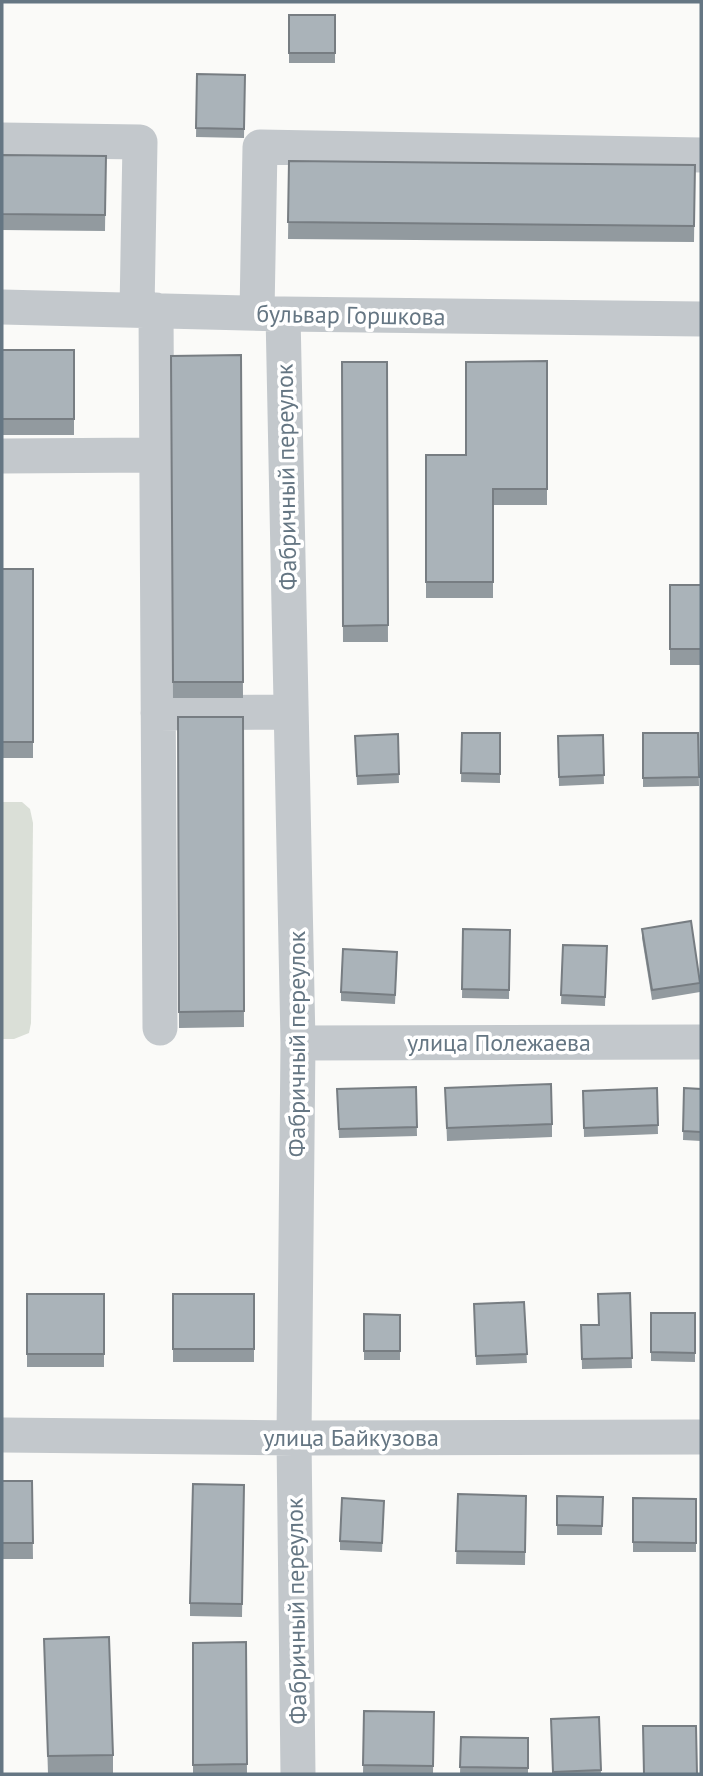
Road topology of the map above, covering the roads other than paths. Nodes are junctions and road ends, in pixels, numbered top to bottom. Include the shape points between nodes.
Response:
1 (2, 140) edge
2 (701, 155) edge
3 (2, 307) edge
4 (147, 310) junction
5 (270, 314) junction
6 (701, 319) edge
7 (157, 455) junction
8 (2, 456) edge
9 (158, 713) junction
10 (291, 720) junction
11 (160, 1028) dead end
12 (701, 1042) edge
13 (298, 1043) junction
14 (2, 1435) edge
15 (701, 1437) edge
16 (294, 1438) junction
17 (298, 1774) edge

1 - 4 street via 140,142
2 - 5 street, Фабричный переулок via 260,147
3 - 4 street, бульвар Горшкова
4 - 5 street, бульвар Горшкова
4 - 7 street
5 - 6 street, бульвар Горшкова
5 - 10 street, Фабричный переулок
7 - 8 street
7 - 9 street
9 - 10 street
9 - 11 street
10 - 13 street, Фабричный переулок
12 - 13 street, улица Полежаева
13 - 16 street, Фабричный переулок
14 - 16 street, улица Байкузова
15 - 16 street, улица Байкузова
16 - 17 street, Фабричный переулок

